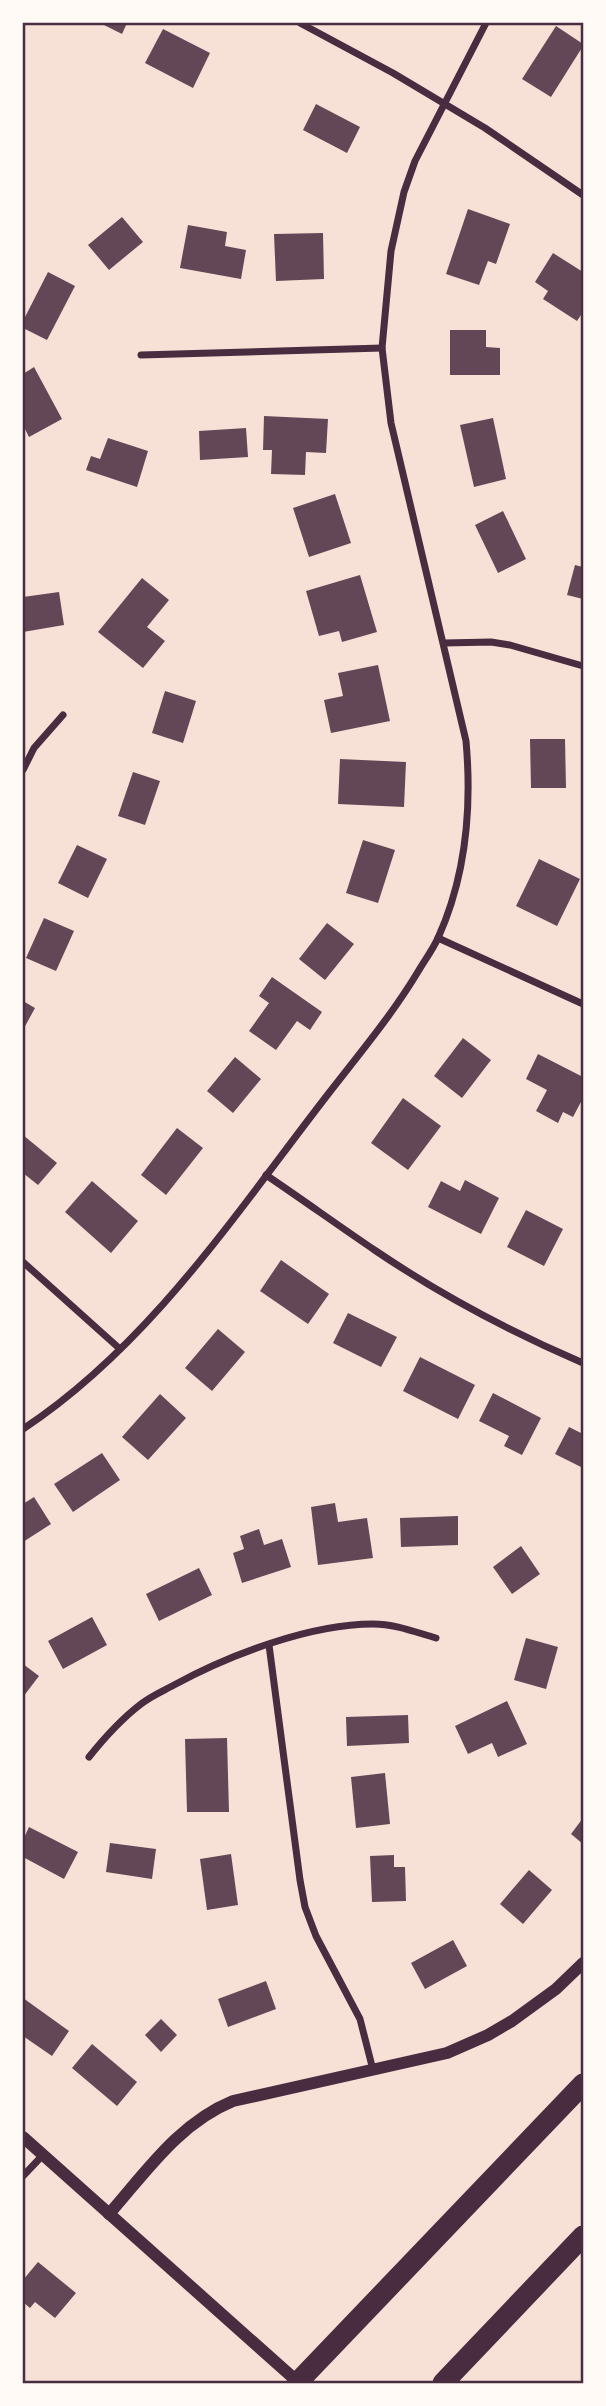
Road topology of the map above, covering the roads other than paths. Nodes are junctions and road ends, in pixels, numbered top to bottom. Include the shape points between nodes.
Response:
1 (300, 23) edge
2 (486, 23) edge
3 (443, 103) junction
4 (583, 195) edge
5 (382, 348) junction
6 (141, 355) dead end
7 (444, 643) junction
8 (583, 666) edge
9 (64, 715) dead end
10 (23, 770) edge
11 (438, 938) junction
12 (583, 1004) edge
13 (265, 1175) junction
14 (23, 1262) edge
15 (120, 1349) junction
16 (583, 1363) edge
17 (23, 1429) edge
18 (436, 1638) dead end
19 (269, 1645) junction
20 (89, 1757) dead end
21 (583, 1962) edge
22 (373, 2070) junction
23 (583, 2084) edge
24 (23, 2137) edge
25 (43, 2155) junction
26 (23, 2176) edge
27 (109, 2214) junction
28 (583, 2236) edge
29 (298, 2383) edge
30 (443, 2383) edge

1 - 3 street
2 - 3 street
3 - 4 street
3 - 5 street via 404,192 391,251
5 - 6 street
5 - 7 street via 391,424
7 - 8 street via 510,645
7 - 11 street via 466,741 469,809 462,864
9 - 10 street via 34,748
11 - 12 street
11 - 13 street via 402,999
13 - 15 street via 169,1299
13 - 16 street via 443,1293
14 - 15 street
15 - 17 street
18 - 19 street via 395,1626 345,1625
19 - 20 street via 200,1671 144,1702 112,1727
19 - 22 street via 305,1907 360,2019
21 - 22 street via 556,1989 488,2035 447,2053
22 - 27 street via 211,2110 175,2140
23 - 29 highway
24 - 25 street
25 - 26 street
25 - 27 street
27 - 29 street
28 - 30 highway

